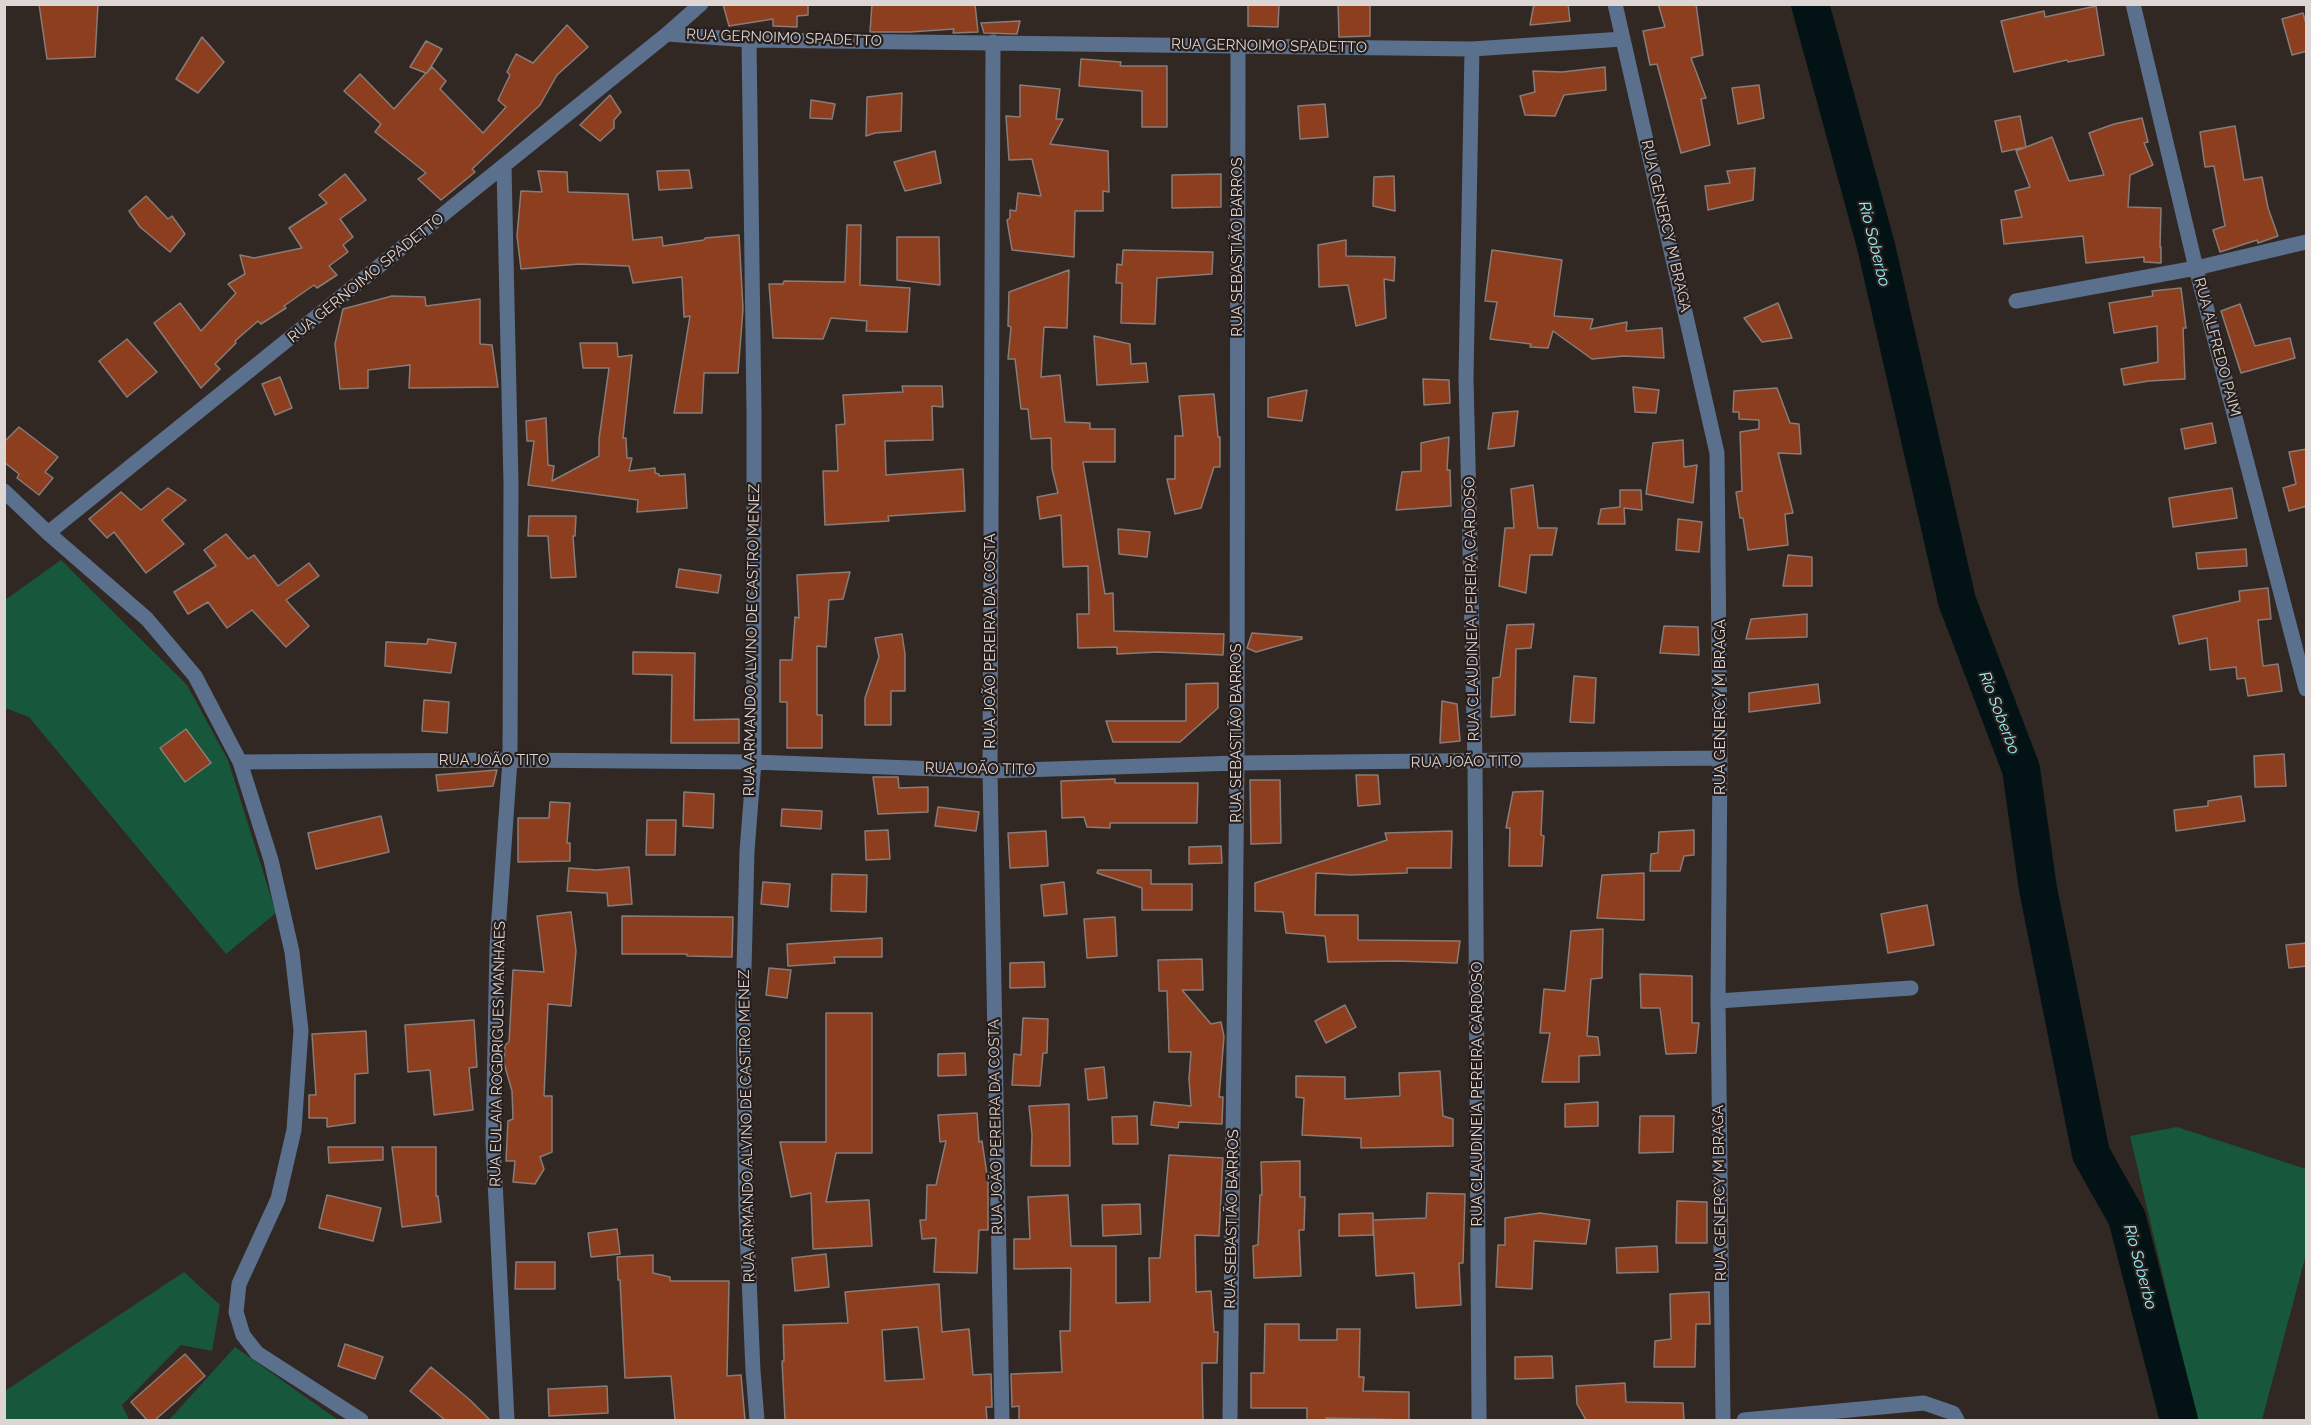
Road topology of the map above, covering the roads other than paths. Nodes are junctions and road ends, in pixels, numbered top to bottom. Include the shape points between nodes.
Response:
1 (701, 4) edge
2 (1615, 4) edge
3 (2133, 4) edge
4 (667, 34) junction
5 (1623, 39) junction
6 (749, 40) junction
7 (993, 42) junction
8 (1238, 46) junction
9 (1472, 49) junction
10 (504, 167) junction
11 (2307, 243) edge
12 (2196, 268) junction
13 (2016, 302) dead end
14 (4, 491) edge
15 (48, 532) junction
16 (2307, 689) edge
17 (1720, 758) junction
18 (510, 760) junction
19 (240, 762) junction
20 (754, 762) junction
21 (1475, 762) junction
22 (1237, 763) junction
23 (990, 771) junction
24 (1911, 988) dead end
25 (1718, 1001) junction
26 (361, 1420) edge
27 (507, 1420) edge
28 (757, 1420) edge
29 (1002, 1420) edge
30 (1230, 1420) edge
31 (1479, 1420) edge
32 (1723, 1420) edge
33 (1744, 1420) edge
34 (1957, 1420) edge

1 - 4 street
2 - 5 street, RUA GENERCY M BRAGA
3 - 12 street, RUA ALFREDO PAIM
4 - 6 street, RUA GERNOIMO SPADETTO
4 - 10 street, RUA GERNOIMO SPADETTO
5 - 9 street, RUA GERNOIMO SPADETTO
5 - 17 street, RUA GENERCY M BRAGA via 1717,453
6 - 7 street, RUA GERNOIMO SPADETTO
6 - 20 street, RUA ARMANDO ALVINO DE CASTRO MENEZ
7 - 8 street, RUA GERNOIMO SPADETTO
7 - 23 street, RUA JOÃO PEREIRA DA COSTA
8 - 9 street, RUA GERNOIMO SPADETTO
8 - 22 street, RUA SEBASTIÃO BARROS
9 - 21 street, RUA CLAUDINEIA PEREIRA CARDOSO via 1466,378
10 - 15 street, RUA GERNOIMO SPADETTO
10 - 18 street, RUA EULAIA ROGDRIGUES MANHAES via 511,484
11 - 12 street
12 - 13 street
12 - 16 street, RUA ALFREDO PAIM
14 - 15 street
15 - 19 street via 147,619 195,676
17 - 21 street, RUA JOÃO TITO
17 - 25 street, RUA GENERCY M BRAGA
18 - 19 street, RUA JOÃO TITO
18 - 20 street, RUA JOÃO TITO
18 - 27 street, RUA EULAIA ROGDRIGUES MANHAES via 497,946 494,1141
19 - 26 street via 272,860 292,952 301,1030 294,1130 278,1199 239,1284 236,1312 243,1335 257,1353
20 - 23 street, RUA JOÃO TITO
20 - 28 street, RUA ARMANDO ALVINO DE CASTRO MENEZ via 747,851 743,1008 746,1208
21 - 22 street, RUA JOÃO TITO
21 - 31 street, RUA CLAUDINEIA PEREIRA CARDOSO
22 - 23 street, RUA JOÃO TITO
22 - 30 street, RUA SEBASTIÃO BARROS
23 - 29 street, RUA JOÃO PEREIRA DA COSTA
24 - 25 street
25 - 32 street, RUA GENERCY M BRAGA
33 - 34 street via 1924,1403 1953,1413

